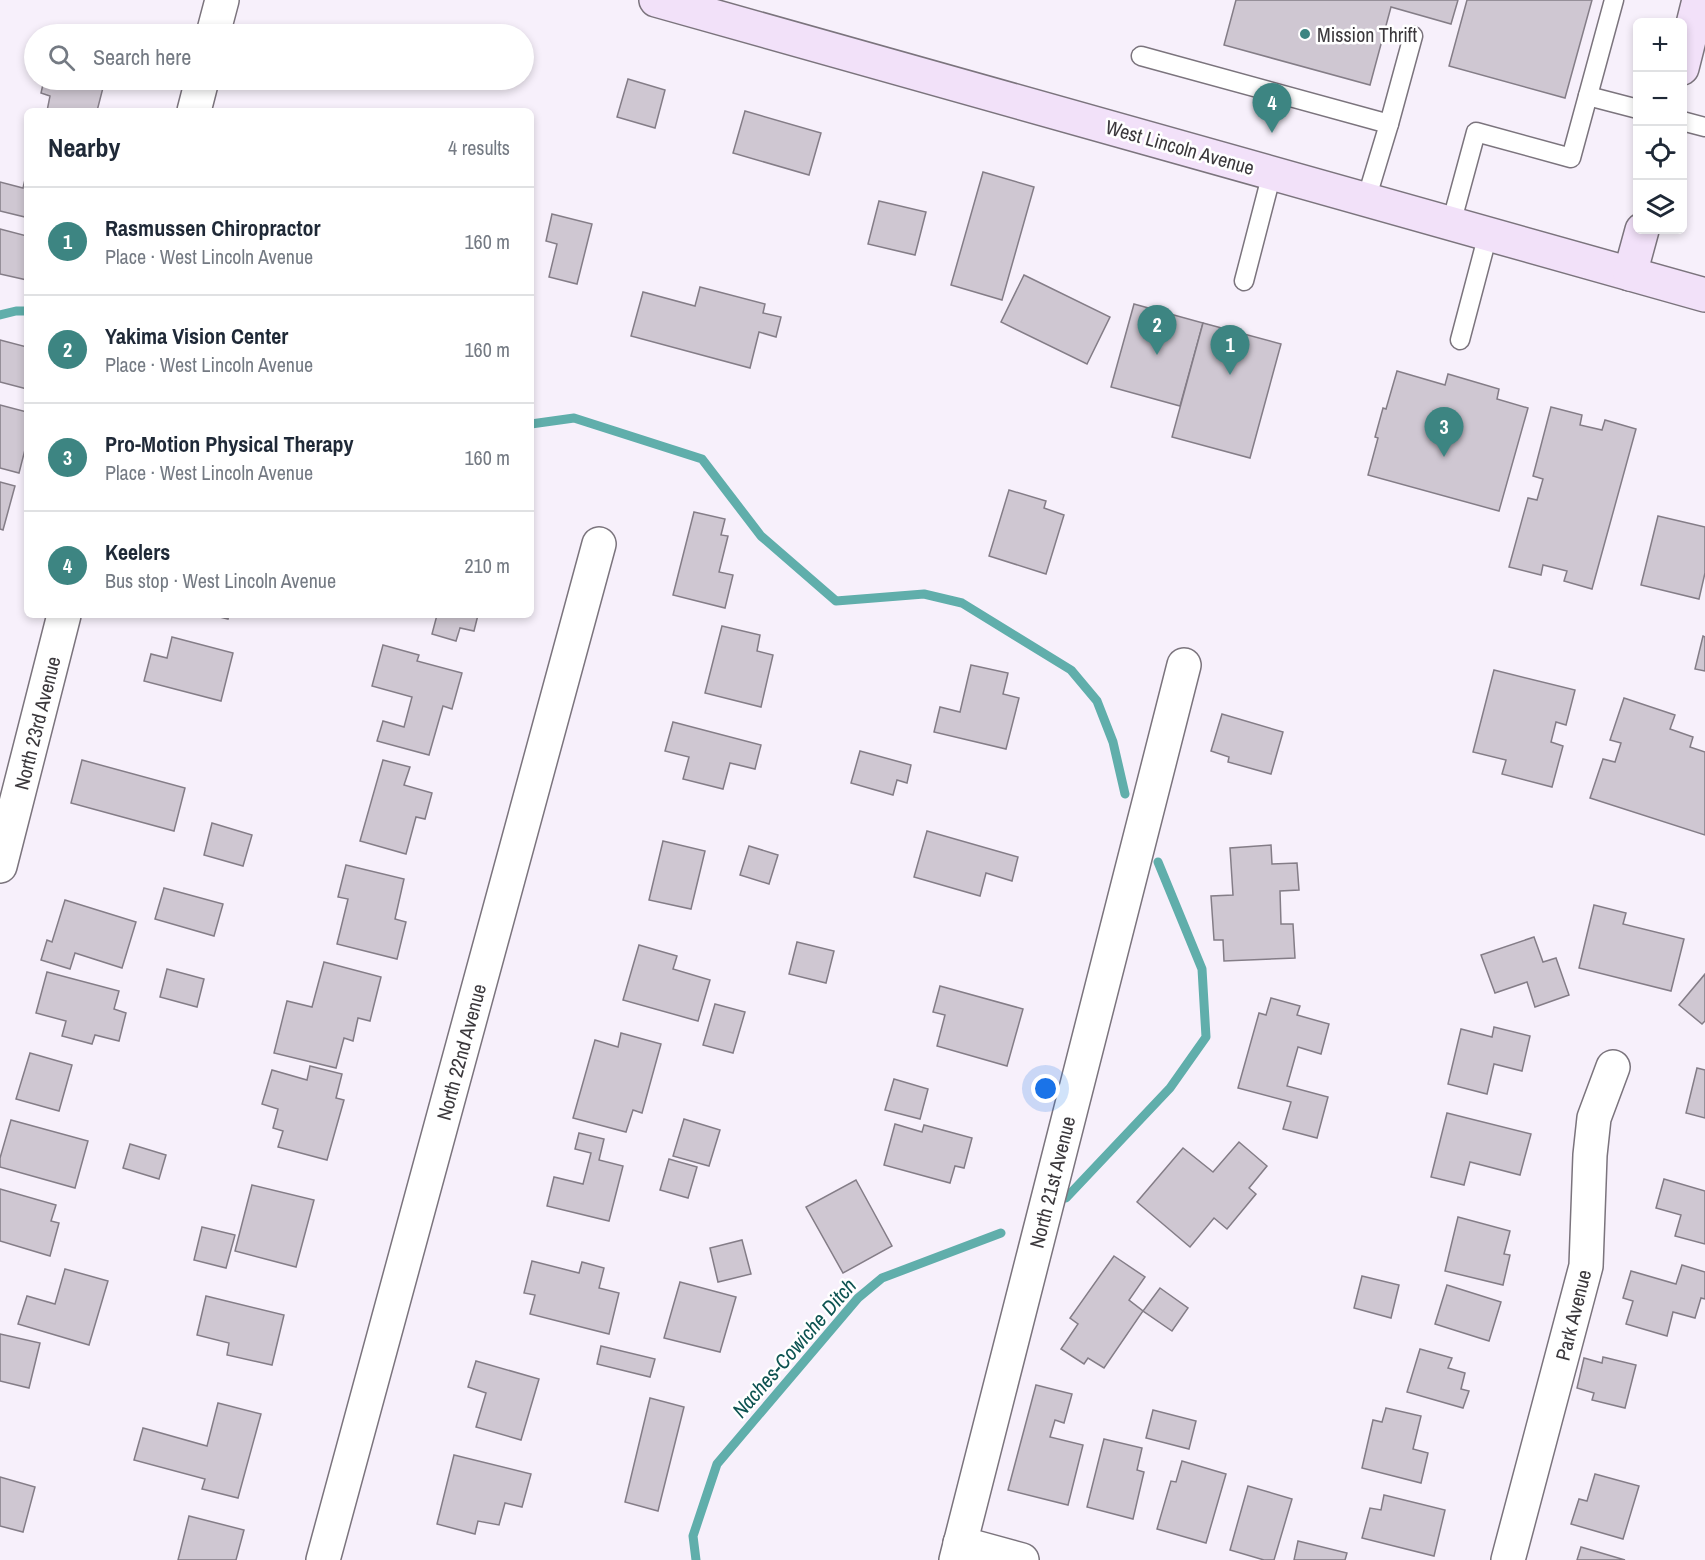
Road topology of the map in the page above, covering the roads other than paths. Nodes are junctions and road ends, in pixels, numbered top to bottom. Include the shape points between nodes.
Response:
1 (222, 0) edge
2 (657, 0) edge
3 (1614, 0) edge
4 (1700, 0) edge
5 (216, 24) edge
6 (1413, 36) dead end
7 (1687, 52) edge
8 (1141, 56) dead end
9 (199, 90) edge
10 (1588, 96) junction
11 (195, 108) edge
12 (1633, 108) edge
13 (1687, 122) edge
14 (1389, 124) junction
15 (1705, 127) edge
16 (1272, 173) junction
17 (1366, 200) junction
18 (1451, 224) junction
19 (1488, 234) junction
20 (1641, 234) edge
21 (1630, 274) junction
22 (1244, 281) dead end
23 (1705, 295) edge
24 (1460, 340) dead end
25 (599, 544) dead end
26 (63, 618) edge
27 (1184, 665) dead end
28 (0, 866) edge
29 (1613, 1067) dead end
30 (958, 1551) edge
31 (323, 1560) edge
32 (1022, 1560) edge
33 (1508, 1560) edge

1 - 5 street
2 - 16 street, West Lincoln Avenue
3 - 10 lane
4 - 7 street
6 - 14 lane
8 - 14 lane
9 - 11 street
10 - 12 lane
10 - 18 lane via 1571,158 1476,132
13 - 15 lane
14 - 17 lane
16 - 17 street, West Lincoln Avenue
16 - 22 lane
17 - 18 street, West Lincoln Avenue
18 - 19 street, West Lincoln Avenue
19 - 21 street, West Lincoln Avenue
19 - 24 lane
20 - 21 street
21 - 23 street, West Lincoln Avenue
25 - 31 street, North 22nd Avenue
26 - 28 street, North 23rd Avenue
27 - 30 street, North 21st Avenue
29 - 33 street, Park Avenue via 1594,1118 1586,1266
30 - 32 street

